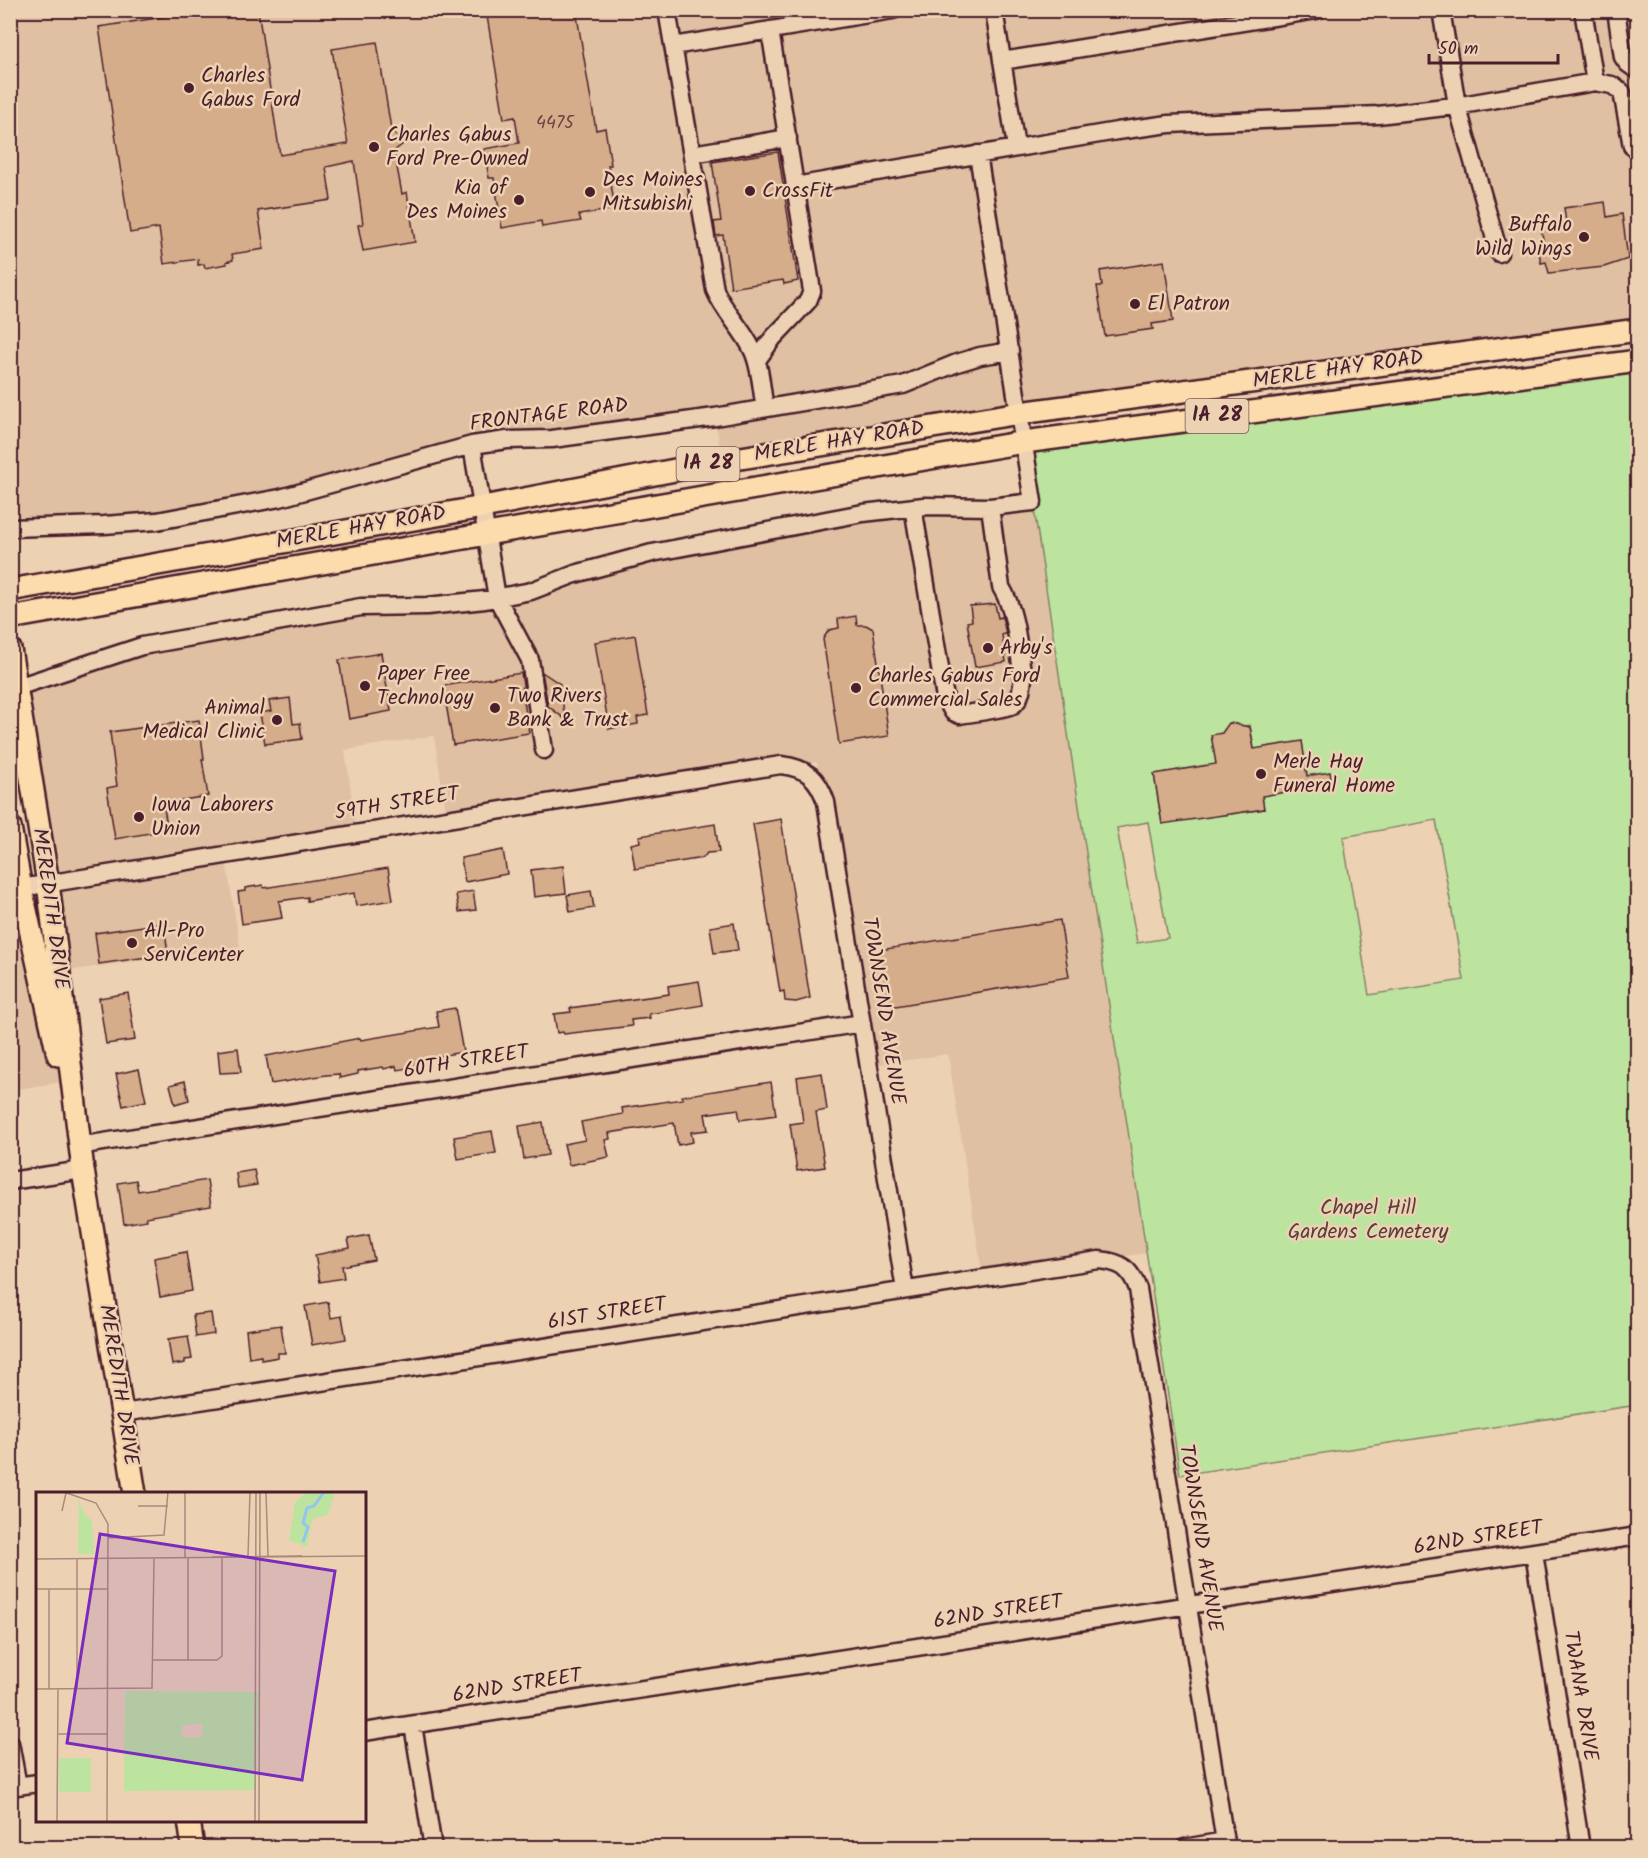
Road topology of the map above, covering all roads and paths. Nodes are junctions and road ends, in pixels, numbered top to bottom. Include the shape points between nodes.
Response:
1 (667, 10) edge
2 (893, 10) edge
3 (994, 10) edge
4 (1317, 10) edge
5 (1441, 10) edge
6 (1583, 10) edge
7 (1616, 10) edge
8 (770, 30) junction
9 (673, 46) junction
10 (1002, 61) junction
11 (1638, 71) edge
12 (1594, 82) junction
13 (1457, 105) junction
14 (788, 138) junction
15 (1016, 147) junction
16 (1638, 150) edge
17 (692, 154) junction
18 (978, 154) junction
19 (795, 186) junction
20 (1499, 253) dead end
21 (1638, 330) edge
22 (1010, 351) junction
23 (757, 360) junction
24 (1638, 361) edge
25 (765, 408) junction
26 (1022, 429) junction
27 (472, 444) junction
28 (483, 507) junction
29 (913, 507) junction
30 (990, 507) junction
31 (10, 528) edge
32 (487, 534) junction
33 (10, 590) edge
34 (497, 598) junction
35 (10, 618) edge
36 (10, 649) edge
37 (17, 687) junction
38 (544, 750) dead end
39 (781, 765) joint
40 (10, 827) edge
41 (48, 883) junction
42 (21, 888) junction
43 (862, 1023) junction
44 (79, 1145) junction
45 (84, 1170) junction
46 (10, 1181) edge
47 (1099, 1260) joint
48 (905, 1290) junction
49 (123, 1413) junction
50 (135, 1492) edge
51 (1638, 1536) edge
52 (1534, 1553) junction
53 (1188, 1606) junction
54 (413, 1725) junction
55 (366, 1732) edge
56 (10, 1743) edge
57 (36, 1783) edge
58 (14, 1787) edge
59 (189, 1822) edge
60 (1226, 1844) edge
61 (193, 1848) edge
62 (433, 1848) edge
63 (1184, 1848) edge
64 (1581, 1848) edge

1 - 9 street
2 - 8 street
3 - 10 street
4 - 10 street
5 - 13 street
6 - 12 street
7 - 11 street via 1623,57
8 - 9 street
8 - 14 street
9 - 17 street
10 - 15 street
12 - 13 street
12 - 16 street via 1612,85 1622,92 1632,146
13 - 15 street via 1378,115 1169,124
13 - 20 street
14 - 17 street
14 - 19 street
15 - 18 street
17 - 23 street via 715,290
18 - 19 street
18 - 22 street
19 - 23 street via 812,291 808,301 772,338
21 - 26 main road, MERLE HAY ROAD / IA 28
22 - 25 street, FRONTAGE ROAD via 957,363 903,385
22 - 26 street
23 - 25 street
24 - 26 main road, MERLE HAY ROAD / IA 28
25 - 27 street, FRONTAGE ROAD via 552,439
26 - 28 main road, MERLE HAY ROAD / IA 28 via 722,461
26 - 30 street via 1033,502
26 - 32 main road, MERLE HAY ROAD / IA 28
27 - 28 street
27 - 31 street, FRONTAGE ROAD via 280,498 157,521
28 - 32 street
28 - 33 main road, MERLE HAY ROAD / IA 28
29 - 30 street
29 - 30 street via 945,698 953,712 960,715 1012,705 1022,688 1012,615 1001,587
29 - 34 street via 652,552
32 - 34 street
32 - 35 main road, MERLE HAY ROAD / IA 28
34 - 37 street via 361,608 150,644
34 - 38 street via 530,660
36 - 37 main road, MEREDITH DRIVE
37 - 41 main road, MEREDITH DRIVE
39 - 41 street, 59TH STREET
39 - 43 street, TOWNSEND AVENUE via 795,766 811,774 822,788
40 - 42 main road, MEREDITH DRIVE
41 - 42 street, 59TH STREET
41 - 44 main road, MEREDITH DRIVE
42 - 44 main road, MEREDITH DRIVE
43 - 44 street, 60TH STREET
43 - 48 street, TOWNSEND AVENUE
44 - 45 main road, MEREDITH DRIVE
45 - 46 street
45 - 49 main road, MEREDITH DRIVE
47 - 48 street, 61ST STREET
47 - 53 street, TOWNSEND AVENUE via 1123,1266 1134,1277 1138,1290
48 - 49 street, 61ST STREET
49 - 50 main road, MEREDITH DRIVE
51 - 52 street, 62ND STREET
52 - 53 street, 62ND STREET
52 - 64 street, TWANA DRIVE
53 - 54 street, 62ND STREET
53 - 60 street, TOWNSEND AVENUE
54 - 55 street, 62ND STREET
54 - 62 street
56 - 58 street
57 - 58 street
59 - 61 main road
60 - 63 street

